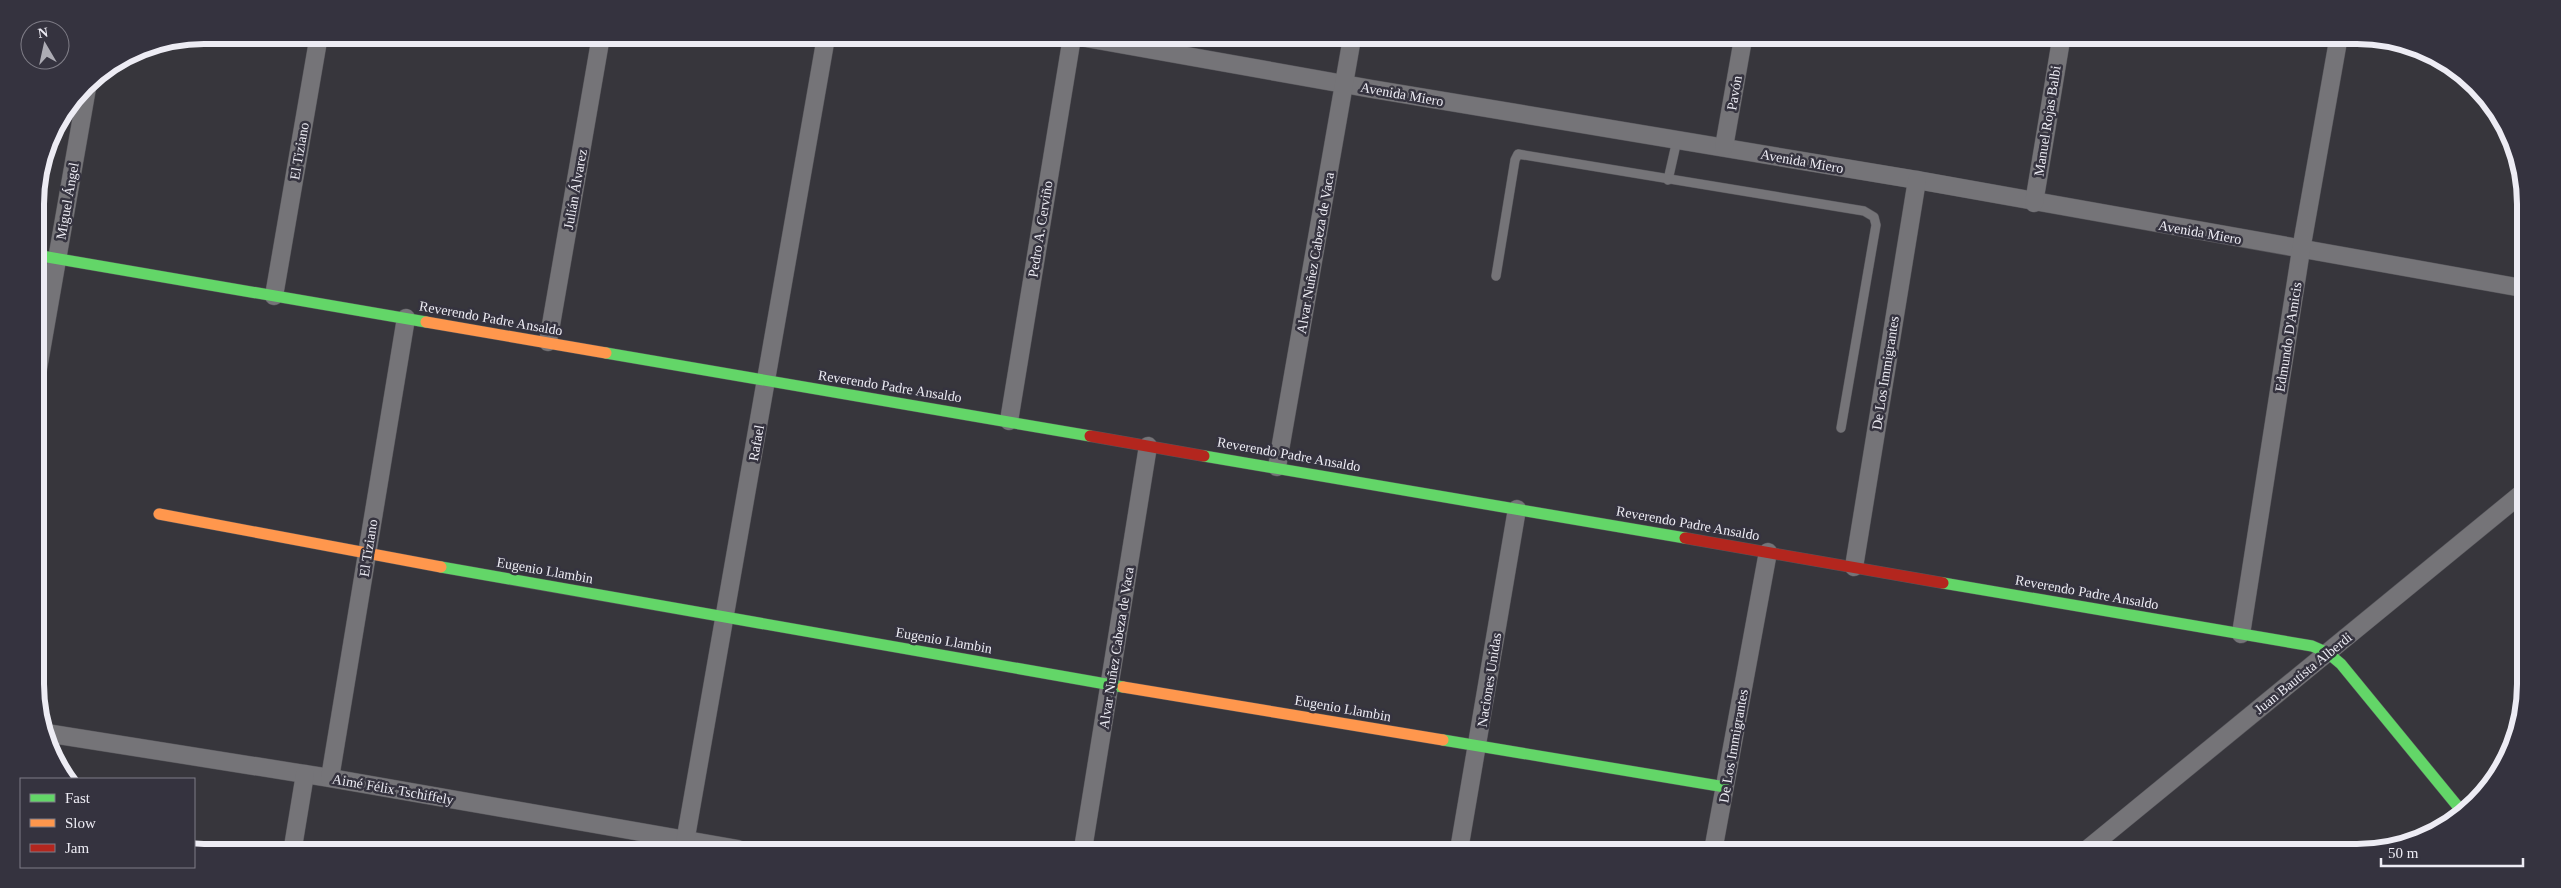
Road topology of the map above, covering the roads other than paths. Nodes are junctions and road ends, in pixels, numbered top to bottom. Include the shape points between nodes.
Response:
1 (317, 44) edge
2 (600, 44) edge
3 (825, 44) edge
4 (1071, 44) edge
5 (1119, 44) edge
6 (1351, 44) edge
7 (1742, 44) edge
8 (2060, 44) edge
9 (2337, 44) edge
10 (1344, 84) junction
11 (85, 97) edge
12 (1677, 140) junction
13 (1724, 148) junction
14 (1668, 180) junction
15 (1917, 180) junction
16 (2034, 202) junction
17 (2301, 250) junction
18 (44, 256) edge
19 (58, 258) junction
20 (1496, 276) dead end
21 (2517, 287) edge
22 (274, 296) junction
23 (406, 318) junction
24 (44, 336) edge
25 (548, 342) junction
26 (767, 381) junction
27 (1009, 421) junction
28 (1841, 428) dead end
29 (1148, 446) junction
30 (1277, 467) junction
31 (2517, 497) edge
32 (1517, 508) junction
33 (159, 514) dead end
34 (1768, 552) junction
35 (367, 554) junction
36 (1854, 566) junction
37 (726, 617) junction
38 (2241, 634) junction
39 (2328, 652) junction
40 (1111, 684) junction
41 (51, 734) edge
42 (1478, 746) junction
43 (305, 774) junction
44 (330, 778) junction
45 (1725, 788) junction
46 (2459, 808) edge
47 (293, 844) edge
48 (684, 844) edge
49 (1084, 844) edge
50 (1460, 844) edge
51 (1714, 844) edge
52 (2094, 844) edge

1 - 22 street, El Tiziano
2 - 25 street, Julián Álvarez
3 - 26 street, Rafael
4 - 27 street, Pedro A. Cerviño
5 - 10 street, Avenida Miero
6 - 10 street, Alvar Nuñez Cabeza de Vaca
7 - 13 street, Pavón
8 - 16 street, Manuel Rojas Balbi
9 - 17 street, Edmundo D'Amicis
10 - 12 street, Avenida Miero
10 - 30 street, Alvar Nuñez Cabeza de Vaca
11 - 19 street, Miguel Ángel
12 - 13 street, Avenida Miero
12 - 14 lane
13 - 15 street, Avenida Miero
14 - 20 lane via 1518,154
14 - 28 lane via 1864,211 1874,217 1876,225
15 - 16 street, Avenida Miero
15 - 36 street, De Los Immigrantes
16 - 17 street, Avenida Miero
17 - 21 street, Avenida Miero
17 - 38 street, Edmundo D'Amicis
18 - 19 street, Reverendo Padre Ansaldo
19 - 22 street, Reverendo Padre Ansaldo
19 - 24 street, Miguel Ángel
22 - 23 street, Reverendo Padre Ansaldo
23 - 25 street, Reverendo Padre Ansaldo
23 - 35 street, El Tiziano
25 - 26 street, Reverendo Padre Ansaldo
26 - 27 street, Reverendo Padre Ansaldo
26 - 37 street, Rafael
27 - 29 street, Reverendo Padre Ansaldo
29 - 30 street, Reverendo Padre Ansaldo
29 - 40 street, Alvar Nuñez Cabeza de Vaca
30 - 32 street, Reverendo Padre Ansaldo
31 - 39 street, Juan Bautista Alberdi
32 - 34 street, Reverendo Padre Ansaldo
32 - 42 street, Naciones Unidas
33 - 35 street, Eugenio Llambin
34 - 36 street, Reverendo Padre Ansaldo
34 - 45 street, De Los Immigrantes
35 - 37 street, Eugenio Llambin
35 - 44 street, El Tiziano
36 - 38 street, Reverendo Padre Ansaldo
37 - 40 street, Eugenio Llambin
37 - 48 street, Rafael
38 - 39 street, Reverendo Padre Ansaldo via 2312,646
39 - 46 street, Reverendo Padre Ansaldo
39 - 52 street, Juan Bautista Alberdi
40 - 42 street, Eugenio Llambin
40 - 49 street, Alvar Nuñez Cabeza de Vaca
41 - 43 street, Aimé Félix Tschiffely
42 - 45 street, Eugenio Llambin
42 - 50 street, Naciones Unidas
43 - 44 street, Aimé Félix Tschiffely
43 - 47 street
44 - 48 street, Aimé Félix Tschiffely
45 - 51 street, De Los Immigrantes

